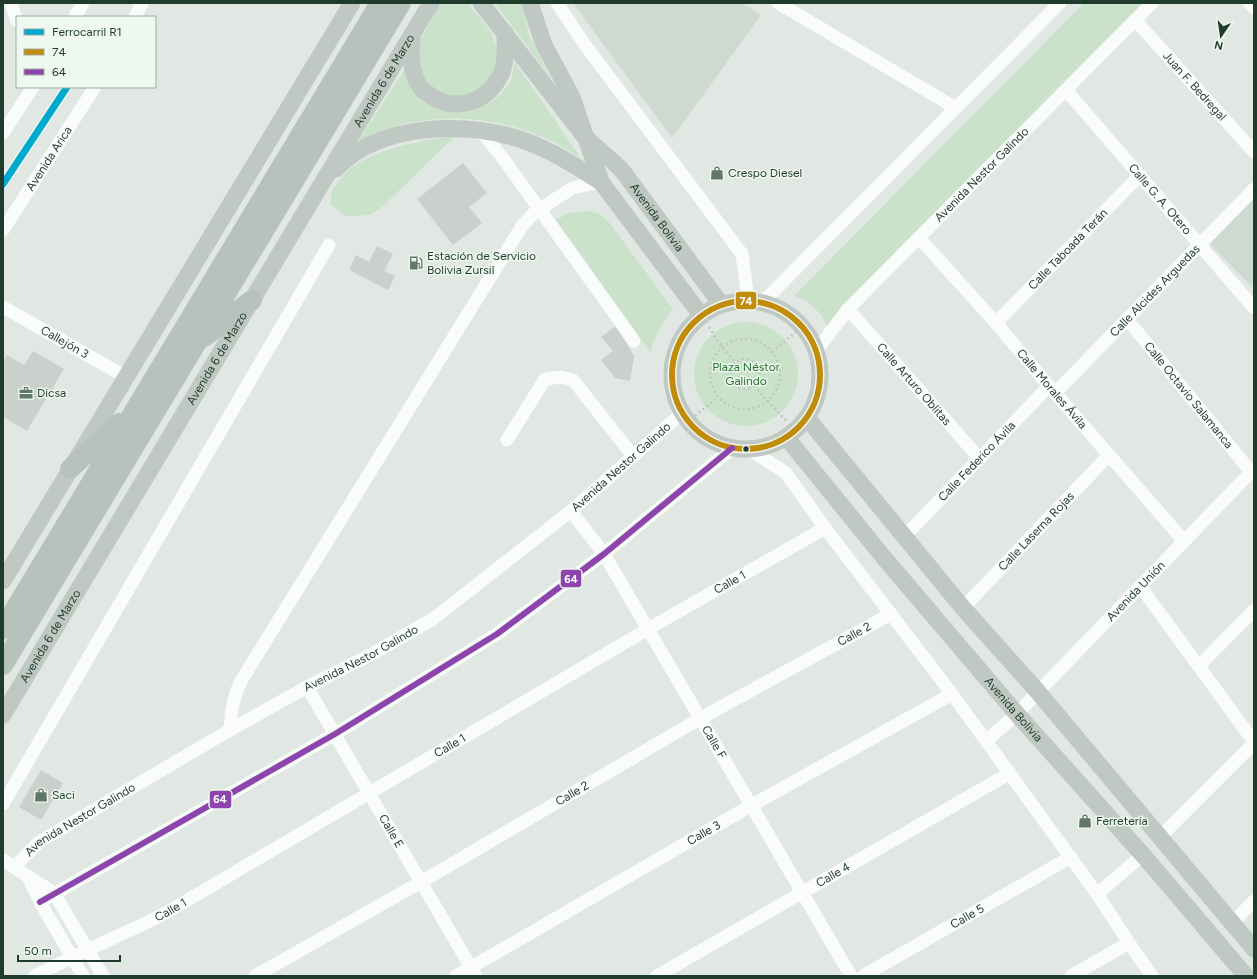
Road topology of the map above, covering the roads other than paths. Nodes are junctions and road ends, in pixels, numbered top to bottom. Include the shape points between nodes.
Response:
1 (11, 3) edge
2 (84, 3) edge
3 (142, 3) edge
4 (352, 3) edge
5 (380, 3) edge
6 (401, 3) edge
7 (432, 3) edge
8 (481, 3) edge
9 (530, 3) edge
10 (557, 3) edge
11 (778, 3) edge
12 (1060, 3) edge
13 (1152, 3) edge
14 (1249, 3) edge
15 (1254, 8) edge
16 (76, 16) edge
17 (136, 16) edge
18 (16, 18) edge
19 (1135, 20) junction
20 (505, 33) junction
21 (412, 36) junction
22 (32, 88) edge
23 (94, 88) edge
24 (1066, 90) junction
25 (956, 108) junction
26 (481, 131) junction
27 (3, 133) edge
28 (586, 137) junction
29 (1254, 152) edge
30 (1140, 175) junction
31 (601, 182) junction
32 (321, 185) junction
33 (1254, 188) edge
34 (539, 210) junction
35 (3, 230) edge
36 (919, 238) junction
37 (329, 245) dead end
38 (1199, 245) junction
39 (252, 300) junction
40 (755, 301) junction
41 (1252, 302) edge
42 (721, 304) junction
43 (3, 307) edge
44 (848, 309) junction
45 (701, 315) junction
46 (1127, 319) junction
47 (996, 323) junction
48 (634, 341) dead end
49 (195, 345) junction
50 (817, 350) junction
51 (126, 377) junction
52 (1052, 389) junction
53 (137, 406) junction
54 (685, 418) junction
55 (807, 418) junction
56 (791, 434) junction
57 (507, 440) dead end
58 (732, 448) junction
59 (749, 449) junction
60 (1109, 455) junction
61 (633, 456) junction
62 (980, 459) junction
63 (70, 469) junction
64 (1252, 470) edge
65 (571, 511) junction
66 (825, 528) junction
67 (904, 537) junction
68 (1184, 541) junction
69 (604, 554) junction
70 (3, 581) edge
71 (1140, 586) junction
72 (963, 608) junction
73 (1254, 610) edge
74 (891, 614) junction
75 (3, 629) edge
76 (648, 629) junction
77 (3, 665) edge
78 (1199, 666) junction
79 (307, 687) junction
80 (1038, 692) junction
81 (952, 694) junction
82 (1016, 714) junction
83 (3, 715) edge
84 (701, 718) junction
85 (230, 730) junction
86 (335, 734) junction
87 (986, 741) junction
88 (1254, 743) edge
89 (1010, 772) junction
90 (370, 794) junction
91 (3, 804) edge
92 (752, 805) junction
93 (1160, 837) junction
94 (1143, 855) junction
95 (1071, 857) junction
96 (3, 860) edge
97 (14, 867) junction
98 (28, 877) junction
99 (421, 882) junction
100 (802, 892) junction
101 (54, 894) junction
102 (1097, 894) junction
103 (1254, 901) edge
104 (40, 902) junction
105 (1232, 923) junction
106 (1129, 943) junction
107 (1254, 949) edge
108 (87, 950) junction
109 (72, 957) junction
110 (474, 972) edge
111 (35, 976) edge
112 (83, 976) edge
113 (103, 976) edge
114 (256, 976) edge
115 (456, 976) edge
116 (656, 976) edge
117 (851, 976) edge
118 (864, 976) edge
119 (1071, 976) edge
120 (1152, 976) edge
121 (1246, 976) edge

1 - 18 street
2 - 16 street
3 - 17 street
4 - 51 main road
5 - 53 highway
6 - 49 highway
7 - 21 main road, Avenida 6 de Marzo
8 - 20 main road, Avenida Bolivia
9 - 28 main road via 544,45 572,97
10 - 40 street via 585,45 742,254
11 - 25 street
12 - 25 street
13 - 19 street, Avenida Nestor Galindo
14 - 15 street
19 - 24 street, Avenida Nestor Galindo
19 - 29 street, Juan F. Bedregal
20 - 21 main road via 505,58 500,77 487,95 470,103 454,104 436,99 422,90 410,57
20 - 28 main road, Avenida Bolivia
21 - 32 main road, Avenida 6 de Marzo
22 - 27 street
23 - 35 street, Avenida Arica
24 - 30 street, Calle G. A. Otero
24 - 36 street, Avenida Nestor Galindo
25 - 40 street
26 - 31 main road via 528,142 562,158
26 - 32 main road via 452,128 422,130 394,136 358,150 341,163
26 - 34 street
28 - 31 main road, Avenida Bolivia
28 - 42 main road, Avenida Bolivia via 622,169
30 - 38 street, Calle G. A. Otero
30 - 47 street, Calle Taboada Terán
31 - 34 street via 572,188
31 - 45 main road, Avenida Bolivia
32 - 39 main road, Avenida 6 de Marzo
33 - 38 street, Calle Alcides Arguedas
34 - 48 street
34 - 85 street via 522,226 241,681 232,705
36 - 44 street, Avenida Nestor Galindo
36 - 47 street, Calle Morales Ávila
37 - 91 street
38 - 41 street, Calle G. A. Otero
38 - 46 street, Calle Alcides Arguedas
39 - 49 highway
39 - 83 main road, Avenida 6 de Marzo
40 - 42 main road
40 - 50 main road via 778,307 791,315 803,326
42 - 45 main road
43 - 51 street, Callejón 3
44 - 50 street, Avenida Nestor Galindo
44 - 62 street, Calle Arturo Oblitas
45 - 54 main road via 686,330 675,350 671,372 674,393
46 - 52 street, Calle Alcides Arguedas
46 - 64 street, Calle Octavio Salamanca
47 - 52 street, Calle Morales Ávila
49 - 77 highway
50 - 55 main road via 821,368 820,385 816,402
51 - 63 main road
52 - 60 street, Calle Morales Ávila
52 - 62 street, Calle Federico Ávila
53 - 63 highway
53 - 75 highway
54 - 58 main road via 701,434
54 - 61 street, Avenida Nestor Galindo
55 - 56 main road
55 - 67 main road
56 - 59 main road via 766,446
56 - 82 main road, Avenida Bolivia via 885,559
57 - 61 street via 545,379 561,377 573,380
58 - 59 main road
58 - 69 street
59 - 66 street via 786,473
60 - 68 street, Calle Morales Ávila
60 - 72 street, Calle Laserna Rojas
61 - 65 street, Avenida Nestor Galindo
62 - 67 street, Calle Federico Ávila
63 - 70 main road
64 - 68 street, Avenida Unión
65 - 69 street, Calle F
65 - 79 street, Avenida Nestor Galindo via 433,619
66 - 74 street
66 - 76 street, Calle 1
67 - 72 main road
68 - 71 street, Avenida Unión
69 - 76 street, Calle F
69 - 86 street via 497,634
71 - 78 street
71 - 80 street, Avenida Unión
72 - 80 main road
73 - 78 street
74 - 81 street
74 - 84 street, Calle 2
76 - 84 street, Calle F
76 - 90 street, Calle 1
78 - 88 street
79 - 85 street, Avenida Nestor Galindo
79 - 86 street, Calle E
80 - 82 street, Avenida Unión
80 - 93 main road
81 - 87 street
81 - 92 street, Calle 3
82 - 87 street, Avenida Unión
82 - 94 main road, Avenida Bolivia
84 - 92 street, Calle F
84 - 99 street, Calle 2
85 - 97 street, Avenida Nestor Galindo via 38,842
86 - 90 street, Calle E
86 - 101 street
87 - 89 street
88 - 93 street
89 - 95 street
89 - 100 street, Calle 4
90 - 99 street, Calle E
90 - 108 street, Calle 1 via 164,914
92 - 100 street, Calle F
92 - 110 street, Calle 3
93 - 105 main road
94 - 102 street
94 - 121 main road, Avenida Bolivia
95 - 102 street
95 - 118 street, Calle 5
96 - 97 street
97 - 98 street
98 - 101 street
98 - 104 street
99 - 110 street, Calle E
99 - 114 street, Calle 2
100 - 116 street, Calle 4
100 - 117 street, Calle F
101 - 104 street
101 - 108 street
102 - 106 street
103 - 105 street
104 - 109 street
105 - 107 main road
106 - 119 street
106 - 120 street
108 - 109 street, Calle 1
108 - 113 street
109 - 111 street, Calle 1
109 - 112 street
110 - 115 street, Calle 3

